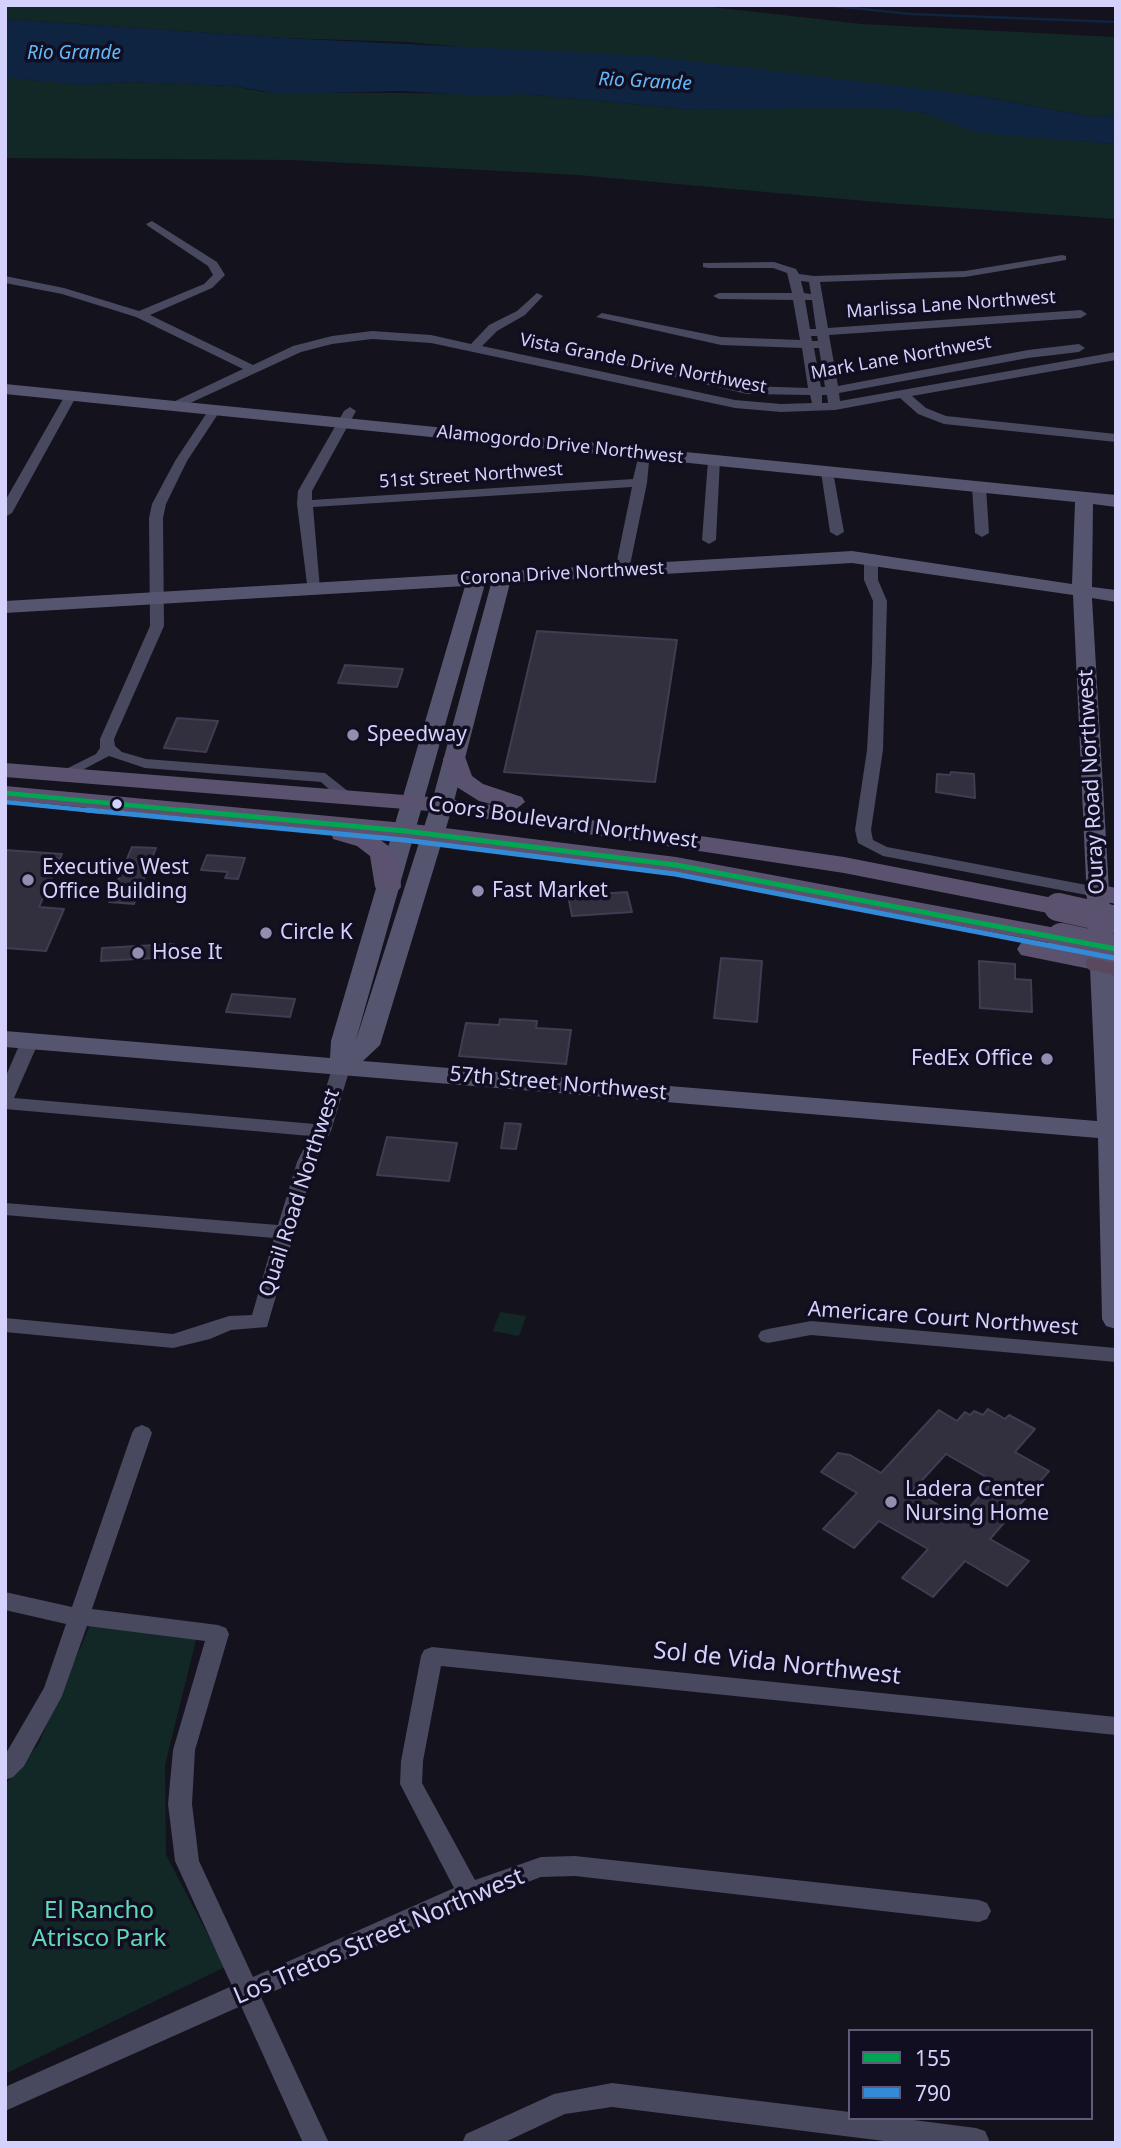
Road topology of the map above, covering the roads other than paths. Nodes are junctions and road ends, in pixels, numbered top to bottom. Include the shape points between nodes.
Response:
1 (152, 224) dead end
2 (1062, 258) dead end
3 (707, 265) dead end
4 (795, 277) junction
5 (5, 279) edge
6 (814, 279) junction
7 (537, 296) dead end
8 (719, 296) dead end
9 (799, 297) junction
10 (817, 297) junction
11 (1081, 314) dead end
12 (140, 315) junction
13 (602, 317) dead end
14 (823, 331) junction
15 (806, 339) junction
16 (825, 345) junction
17 (475, 348) junction
18 (1079, 348) dead end
19 (565, 350) dead end
20 (1113, 360) edge
21 (252, 369) junction
22 (5, 389) edge
23 (831, 391) junction
24 (816, 392) junction
25 (903, 394) junction
26 (71, 395) junction
27 (175, 406) junction
28 (835, 406) junction
29 (818, 407) junction
30 (214, 411) junction
31 (347, 417) junction
32 (1116, 438) edge
33 (645, 454) junction
34 (714, 460) junction
35 (827, 472) junction
36 (640, 483) junction
37 (979, 487) junction
38 (10, 494) edge
39 (1084, 498) junction
40 (1116, 501) edge
41 (304, 504) junction
42 (5, 513) edge
43 (837, 533) dead end
44 (982, 533) dead end
45 (709, 540) dead end
46 (871, 558) junction
47 (622, 570) junction
48 (541, 575) junction
49 (477, 578) junction
50 (502, 578) junction
51 (313, 589) junction
52 (1082, 590) junction
53 (1116, 596) edge
54 (157, 598) junction
55 (495, 602) junction
56 (5, 607) edge
57 (460, 641) junction
58 (483, 643) junction
59 (108, 748) junction
60 (455, 759) junction
61 (5, 770) edge
62 (64, 774) junction
63 (5, 793) edge
64 (344, 795) junction
65 (412, 802) junction
66 (442, 805) junction
67 (223, 815) junction
68 (405, 831) junction
69 (432, 834) junction
70 (673, 837) junction
71 (482, 840) junction
72 (388, 887) junction
73 (1106, 894) edge
74 (1116, 920) edge
75 (1111, 960) edge
76 (18, 1040) edge
77 (342, 1065) junction
78 (5, 1101) edge
79 (321, 1131) junction
80 (1110, 1131) junction
81 (5, 1209) edge
82 (284, 1232) junction
83 (1116, 1310) edge
84 (1116, 1318) edge
85 (5, 1325) edge
86 (768, 1336) dead end
87 (1116, 1354) edge
88 (142, 1433) dead end
89 (5, 1601) edge
90 (81, 1616) junction
91 (1116, 1726) edge
92 (5, 1770) edge
93 (469, 1893) junction
94 (979, 1911) dead end
95 (248, 1993) junction
96 (5, 2099) edge
97 (976, 2140) dead end
98 (316, 2143) edge
99 (475, 2143) edge

1 - 12 street via 213,264 219,275 208,286
2 - 6 street via 965,274
3 - 4 street via 774,265 792,271
4 - 6 street
4 - 9 street
5 - 12 street via 64,291
6 - 10 street
7 - 17 street via 521,313 493,328
8 - 9 street
9 - 10 street
9 - 15 street
10 - 14 street
11 - 14 street, Marlissa Lane Northwest
12 - 21 street
13 - 15 street, Marlissa Lane Northwest via 697,338
14 - 15 street, Marlissa Lane Northwest
14 - 16 street
15 - 16 street, Marlissa Lane Northwest
15 - 24 street
16 - 23 street
17 - 21 street, Vista Grande Drive Northwest via 416,337 360,336 308,346
17 - 29 street, Vista Grande Drive Northwest via 735,404
18 - 23 street, Mark Lane Northwest
19 - 24 street, Mark Lane Northwest via 747,390
20 - 25 street, Vista Grande Drive Northwest
21 - 27 street, Vista Grande Drive Northwest
22 - 26 street, Alamogordo Drive Northwest
23 - 24 street, Mark Lane Northwest
23 - 28 street
24 - 29 street
25 - 28 street, Vista Grande Drive Northwest
25 - 32 street via 922,411 944,420
26 - 27 street, Alamogordo Drive Northwest
26 - 38 street
27 - 30 street, Alamogordo Drive Northwest
28 - 29 street, Vista Grande Drive Northwest
30 - 31 street, Alamogordo Drive Northwest
30 - 54 street via 159,504
31 - 33 street, Alamogordo Drive Northwest
31 - 41 street via 305,491
33 - 34 street, Alamogordo Drive Northwest
33 - 36 street
34 - 35 street, Alamogordo Drive Northwest
34 - 45 street
35 - 37 street, Alamogordo Drive Northwest
35 - 43 street
36 - 41 street, 51st Street Northwest
36 - 47 street
37 - 39 street, Alamogordo Drive Northwest
37 - 44 street
38 - 42 street
39 - 40 street, Alamogordo Drive Northwest
39 - 52 street, Ouray Road Northwest
41 - 51 street
46 - 47 street, Corona Drive Northwest
46 - 52 street, Corona Drive Northwest
46 - 73 street via 870,580 880,601 880,649 875,750 863,830 866,842
47 - 48 street, Corona Drive Northwest
48 - 50 street, Corona Drive Northwest
48 - 55 street
49 - 50 street, Corona Drive Northwest
49 - 51 street, Corona Drive Northwest
49 - 57 street, Quail Road Northwest
50 - 55 street, Quail Road Northwest
51 - 54 street, Corona Drive Northwest
52 - 53 street, Corona Drive Northwest
52 - 73 street, Ouray Road Northwest
54 - 56 street, Corona Drive Northwest
54 - 59 street via 157,626 107,739
55 - 58 street, Quail Road Northwest
57 - 58 street
57 - 65 street, Quail Road Northwest
58 - 60 street, Quail Road Northwest
59 - 62 street via 102,757
59 - 64 street via 145,763 325,778
60 - 66 street, Quail Road Northwest
60 - 70 main road via 461,779 488,796
61 - 62 main road, Coors Boulevard Northwest
62 - 64 main road, Coors Boulevard Northwest
63 - 67 main road, Coors Boulevard Northwest
64 - 65 main road, Coors Boulevard Northwest
65 - 66 main road, Coors Boulevard Northwest
65 - 68 street, Quail Road Northwest
66 - 69 street, Quail Road Northwest
66 - 70 main road, Coors Boulevard Northwest
67 - 68 main road, Coors Boulevard Northwest
67 - 72 main road via 251,825 366,841 381,852
68 - 69 main road, Coors Boulevard Northwest
68 - 72 street, Quail Road Northwest
69 - 71 main road, Coors Boulevard Northwest
69 - 77 street, Quail Road Northwest via 368,1045
70 - 74 main road, Coors Boulevard Northwest, bridge via 844,865
71 - 75 main road via 550,864
71 - 75 main road, Coors Boulevard Northwest, bridge via 774,881 1061,937
72 - 77 street, Quail Road Northwest via 343,1041
73 - 75 street, Ouray Road Northwest
75 - 80 street, Ouray Road Northwest
76 - 77 street, 57th Street Northwest
76 - 78 street
77 - 79 street, Quail Road Northwest
77 - 80 street, 57th Street Northwest
78 - 79 street
79 - 82 street, Quail Road Northwest via 306,1161
80 - 83 street, Ouray Road Northwest
81 - 82 street
82 - 85 street, Quail Road Northwest via 260,1322 229,1323 173,1340
83 - 84 street, Ouray Road Northwest
86 - 87 street, Americare Court Northwest via 811,1328
88 - 90 street
89 - 90 street
90 - 92 street via 54,1690 16,1759
90 - 95 street via 218,1634 184,1750 180,1804 187,1861
91 - 93 street, Sol de Vida Northwest via 432,1656 411,1784
93 - 94 street, Los Tretos Street Northwest via 541,1867 575,1866
93 - 95 street, Los Tretos Street Northwest
95 - 96 street, Los Tretos Street Northwest
95 - 98 street
97 - 99 street via 612,2095 563,2102

